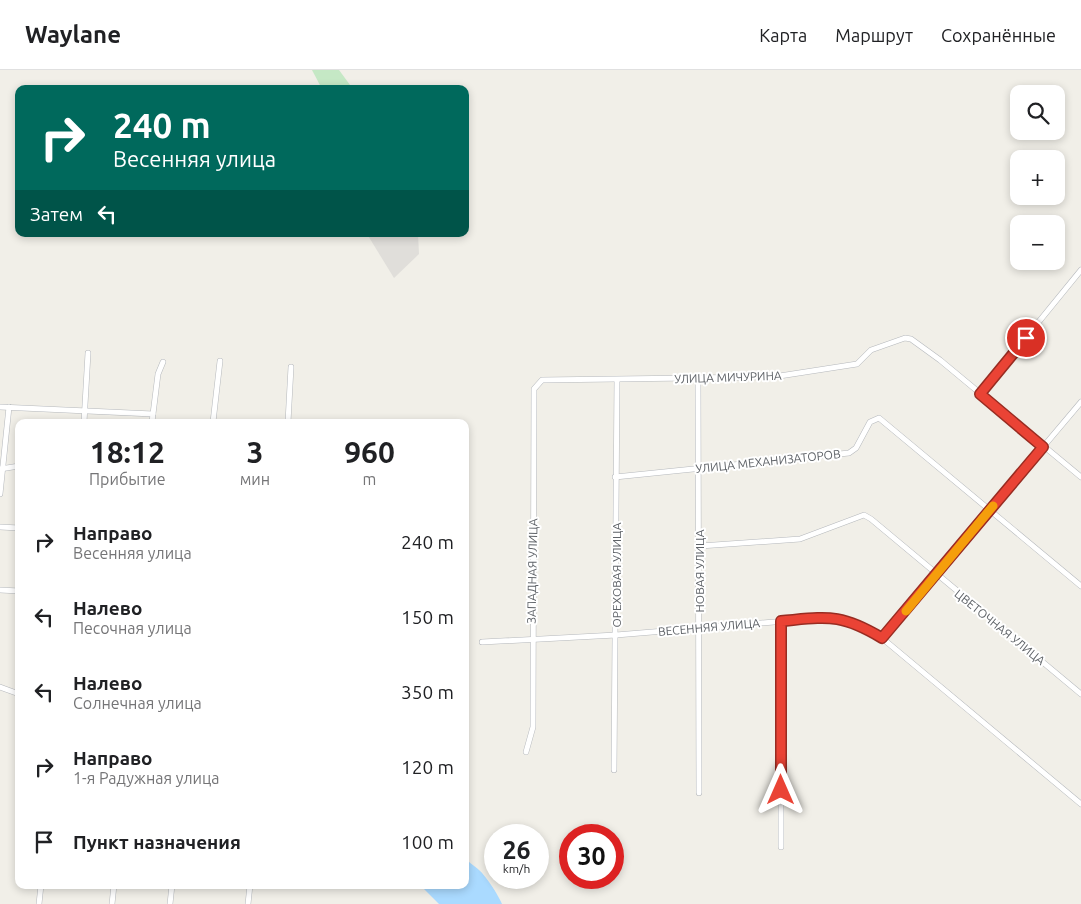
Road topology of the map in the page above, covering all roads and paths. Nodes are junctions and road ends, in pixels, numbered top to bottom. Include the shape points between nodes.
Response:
1 (1081, 270) edge
2 (88, 353) dead end
3 (220, 361) dead end
4 (163, 362) dead end
5 (291, 367) dead end
6 (698, 379) junction
7 (617, 380) junction
8 (534, 389) joint
9 (980, 394) junction
10 (1081, 402) edge
11 (0, 407) edge
12 (9, 408) junction
13 (85, 410) junction
14 (153, 414) junction
15 (84, 419) edge
16 (152, 419) edge
17 (213, 419) edge
18 (288, 419) edge
19 (1043, 447) junction
20 (15, 467) edge
21 (699, 468) junction
22 (1, 470) edge
23 (615, 477) junction
24 (1081, 477) edge
25 (0, 494) edge
26 (990, 510) junction
27 (0, 527) edge
28 (15, 528) edge
29 (700, 546) junction
30 (936, 574) junction
31 (1081, 586) edge
32 (0, 590) edge
33 (15, 591) edge
34 (781, 621) junction
35 (700, 627) junction
36 (616, 635) junction
37 (882, 638) junction
38 (532, 641) junction
39 (482, 642) dead end
40 (0, 687) edge
41 (15, 693) edge
42 (1081, 694) edge
43 (526, 752) dead end
44 (614, 770) dead end
45 (699, 793) dead end
46 (1081, 804) edge
47 (781, 847) dead end
48 (41, 889) edge
49 (114, 889) edge
50 (172, 889) edge
51 (250, 889) edge
52 (39, 904) edge
53 (112, 904) edge
54 (170, 904) edge
55 (248, 904) edge

1 - 9 street
2 - 13 street
3 - 17 street
4 - 14 street via 158,374
5 - 18 street
6 - 7 street, УЛИЦА МИЧУРИНА
6 - 9 street, УЛИЦА МИЧУРИНА via 773,377 843,367 857,364 872,350 905,338 917,342
6 - 21 street, НОВАЯ УЛИЦА
7 - 8 street, УЛИЦА МИЧУРИНА via 542,380
7 - 23 street, ОРЕХОВАЯ УЛИЦА
8 - 38 street, ЗАПАДНАЯ УЛИЦА
9 - 19 street
10 - 19 street
11 - 12 street
12 - 13 street
12 - 22 street
13 - 14 street
13 - 15 street
14 - 16 street
19 - 24 street
19 - 26 street
20 - 22 street
21 - 23 street, УЛИЦА МЕХАНИЗАТОРОВ
21 - 26 street, УЛИЦА МЕХАНИЗАТОРОВ via 849,453 856,448 870,422 879,418
21 - 29 street, НОВАЯ УЛИЦА
22 - 25 street
23 - 36 street, ОРЕХОВАЯ УЛИЦА
26 - 30 street
26 - 31 street, УЛИЦА МЕХАНИЗАТОРОВ
27 - 28 street
29 - 30 street, ЦВЕТОЧНАЯ УЛИЦА via 800,539 864,515
29 - 35 street, НОВАЯ УЛИЦА
30 - 37 street
30 - 42 street, ЦВЕТОЧНАЯ УЛИЦА
32 - 33 street
34 - 35 street, ВЕСЕННЯЯ УЛИЦА
34 - 37 street, ВЕСЕННЯЯ УЛИЦА via 838,618 860,625
34 - 47 street
35 - 36 street, ВЕСЕННЯЯ УЛИЦА
35 - 45 street, НОВАЯ УЛИЦА
36 - 38 street, ВЕСЕННЯЯ УЛИЦА
36 - 44 street, ОРЕХОВАЯ УЛИЦА
37 - 46 street, ВЕСЕННЯЯ УЛИЦА
38 - 39 street, ВЕСЕННЯЯ УЛИЦА
38 - 43 street, ЗАПАДНАЯ УЛИЦА via 532,727
40 - 41 street
48 - 52 street
49 - 53 street
50 - 54 street
51 - 55 street

